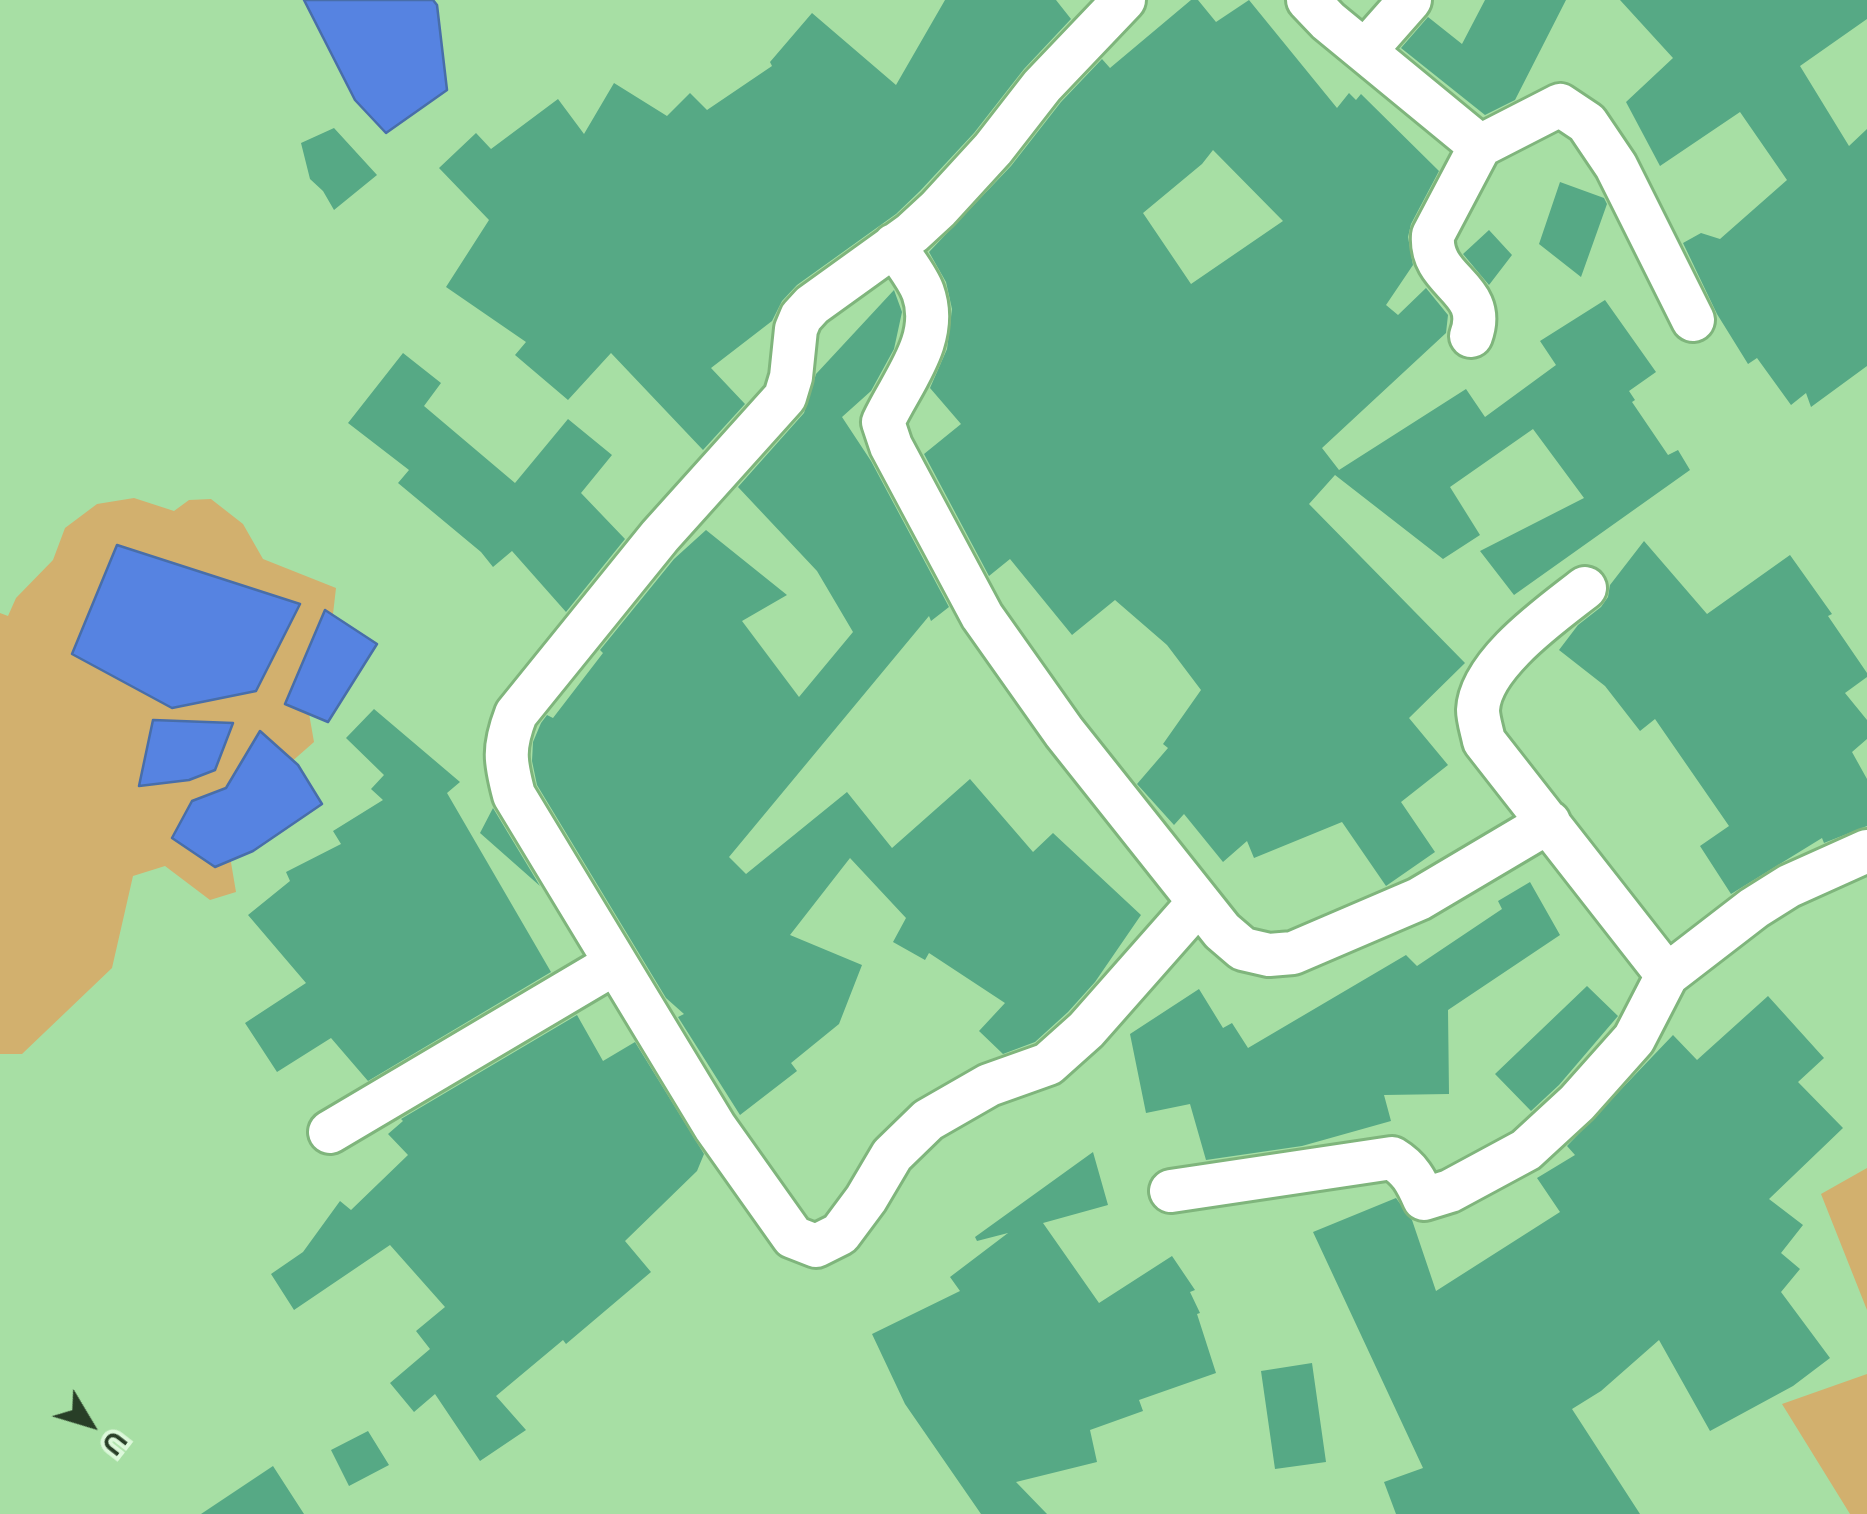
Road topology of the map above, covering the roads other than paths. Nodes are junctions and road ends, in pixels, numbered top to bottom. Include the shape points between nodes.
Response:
1 (1124, 0) edge
2 (1308, 0) edge
3 (1410, 0) edge
4 (1364, 51) junction
5 (1480, 146) junction
6 (894, 245) junction
7 (1692, 320) dead end
8 (1471, 336) dead end
9 (1585, 588) dead end
10 (1549, 822) junction
11 (1867, 851) edge
12 (1199, 902) junction
13 (614, 964) junction
14 (1667, 975) junction
15 (330, 1132) dead end
16 (1172, 1191) dead end

1 - 6 street via 938,209
2 - 4 street
3 - 4 street
4 - 5 street
5 - 7 street via 1560,106 1587,123 1616,166
5 - 8 street via 1432,236 1437,262 1474,307
6 - 12 street via 922,292 929,327 882,422 891,446 982,616
6 - 13 street via 801,316 785,397 660,536 516,714 506,739 514,794
9 - 10 street via 1532,629 1487,683 1478,708 1484,740
10 - 12 street via 1419,899 1294,952 1243,949
10 - 14 street
11 - 14 street via 1778,893
12 - 13 street via 1086,1030 1048,1064 989,1086 928,1120 892,1155 840,1234 816,1246 793,1237
13 - 15 street
14 - 16 street via 1634,1039 1576,1103 1526,1150 1450,1191 1424,1199 1414,1177 1392,1158

